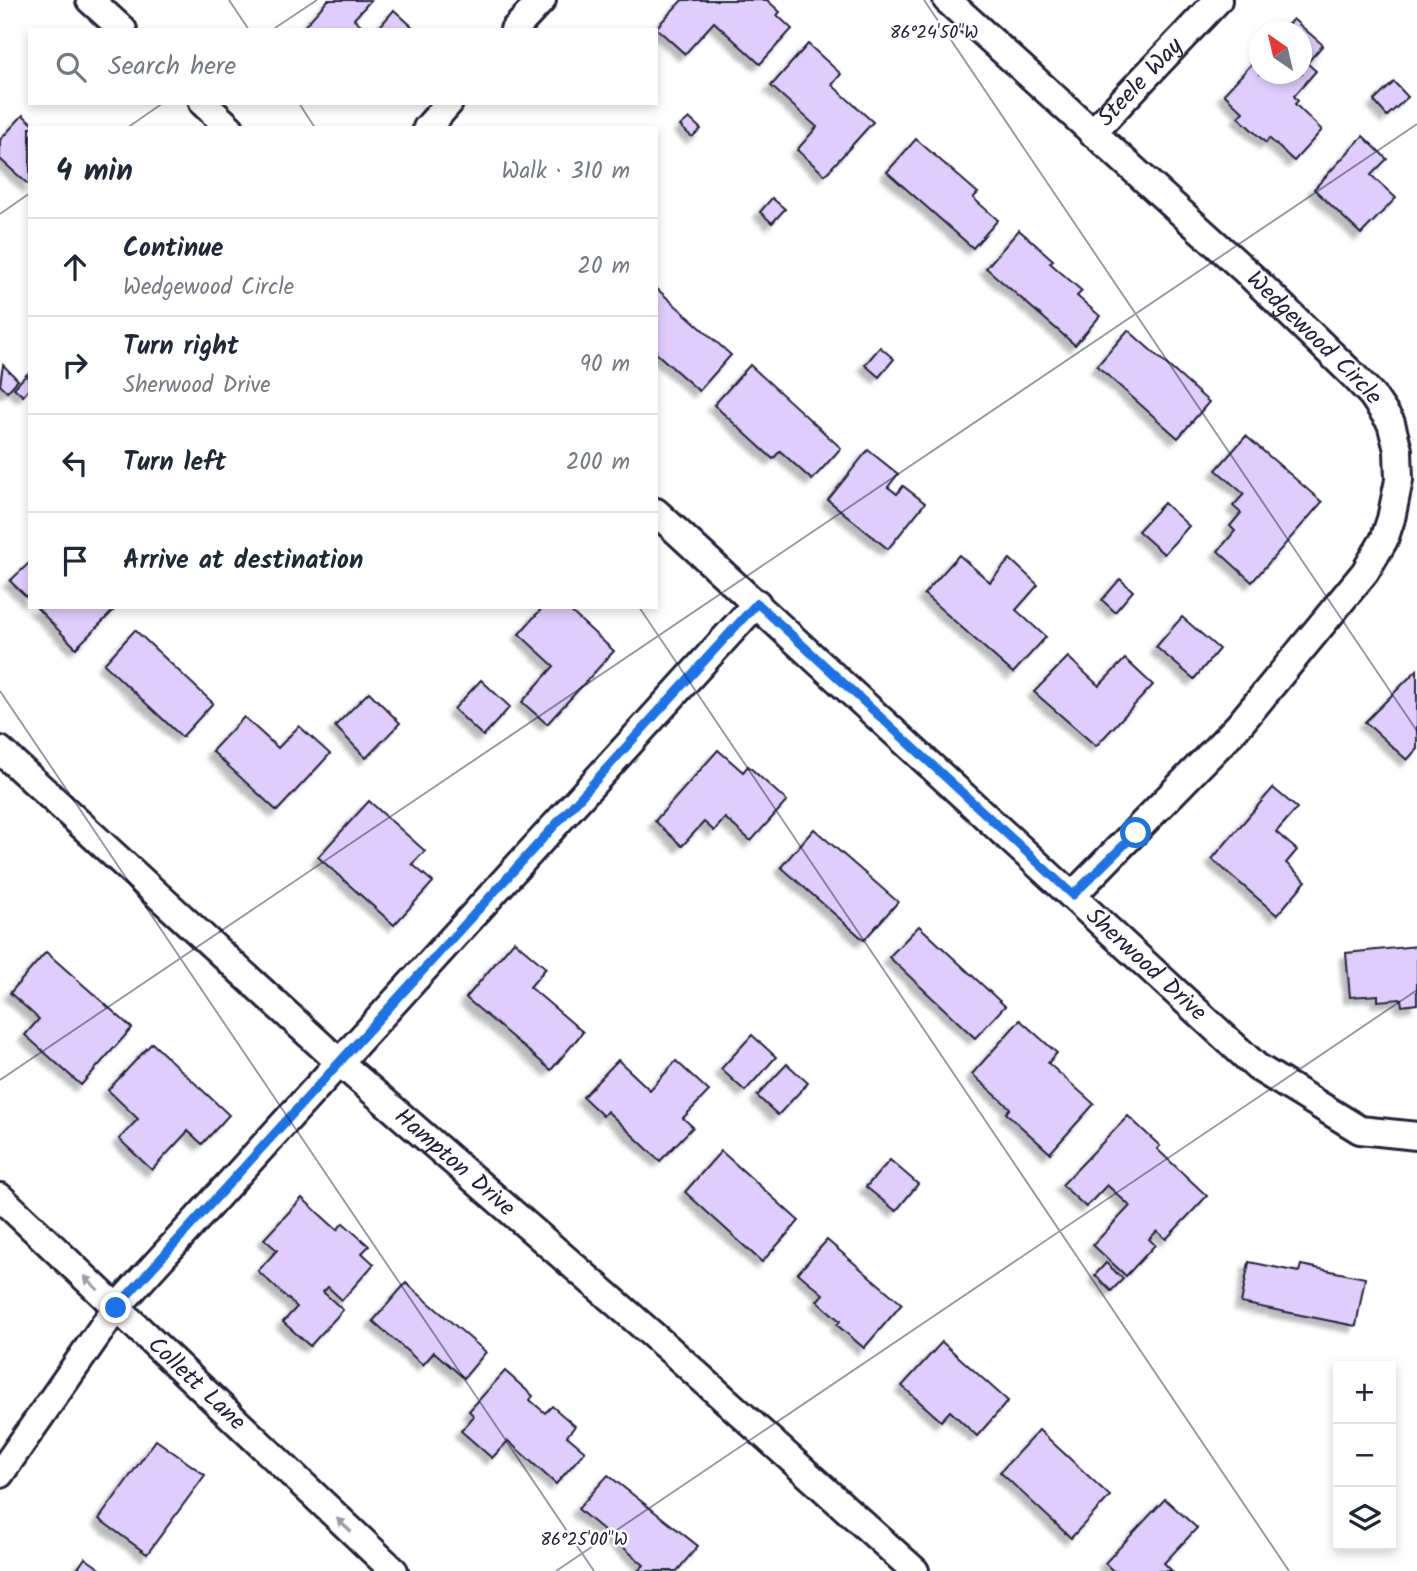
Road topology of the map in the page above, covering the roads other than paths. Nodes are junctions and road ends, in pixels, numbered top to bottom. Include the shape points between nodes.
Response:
1 (90, 0) edge
2 (542, 0) edge
3 (947, 0) edge
4 (1218, 0) edge
5 (121, 28) edge
6 (516, 28) edge
7 (205, 105) edge
8 (447, 105) edge
9 (228, 126) edge
10 (429, 126) edge
11 (1093, 134) junction
12 (658, 514) edge
13 (757, 603) junction
14 (0, 750) edge
15 (1073, 895) junction
16 (338, 1060) junction
17 (1417, 1136) edge
18 (0, 1198) edge
19 (116, 1308) junction
20 (0, 1474) edge
21 (394, 1571) edge
22 (915, 1571) edge

1 - 5 street
2 - 6 street
3 - 11 street, Wedgewood Circle
4 - 11 street, Steele Way
7 - 9 street
8 - 10 street
11 - 15 street, Wedgewood Circle via 1251,276 1372,395 1394,430 1399,480 1384,540 1365,572 1239,725
12 - 13 street, Sherwood Drive
13 - 15 street, Sherwood Drive
13 - 16 street
14 - 16 street, Hampton Drive
15 - 17 street, Sherwood Drive via 1257,1067 1360,1130
16 - 19 street
16 - 22 street, Hampton Drive
19 -> 18 street, Collett Lane
19 - 20 street
21 -> 19 street, Collett Lane

